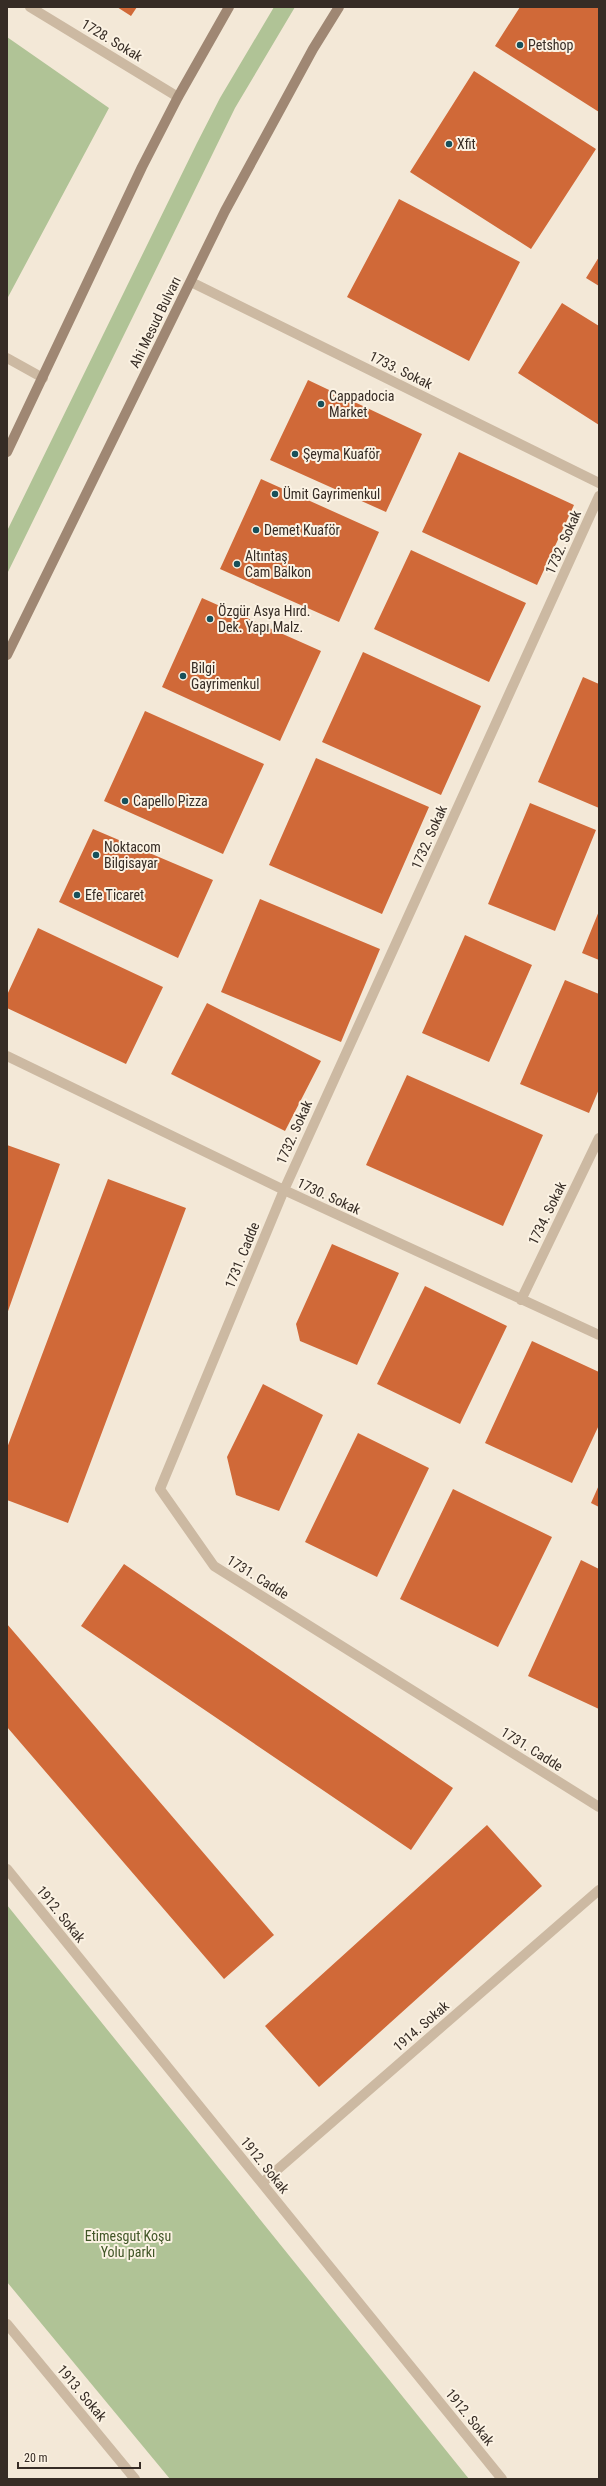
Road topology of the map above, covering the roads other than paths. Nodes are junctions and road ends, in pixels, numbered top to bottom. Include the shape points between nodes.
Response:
1 (30, 7) edge
2 (229, 7) edge
3 (339, 7) edge
4 (178, 97) junction
5 (191, 282) junction
6 (7, 358) edge
7 (43, 378) junction
8 (7, 452) edge
9 (599, 483) edge
10 (599, 496) edge
11 (7, 655) edge
12 (7, 1056) edge
13 (599, 1138) edge
14 (284, 1190) junction
15 (521, 1300) junction
16 (599, 1335) edge
17 (599, 1807) edge
18 (7, 1869) edge
19 (599, 1890) edge
20 (262, 2183) junction
21 (7, 2324) edge
22 (136, 2479) edge
23 (502, 2479) edge

1 - 4 street, 1728. Sokak
2 - 4 main road
3 - 5 main road, Ahi Mesud Bulvarı via 277,114
4 - 7 main road via 142,167
5 - 9 street, 1733. Sokak
5 - 11 main road, Ahi Mesud Bulvarı
6 - 7 street
7 - 8 main road
10 - 14 street, 1732. Sokak
12 - 14 street, 1730. Sokak
13 - 15 street, 1734. Sokak
14 - 15 street, 1730. Sokak
14 - 17 street, 1731. Cadde via 160,1489 214,1566
15 - 16 street, 1730. Sokak
18 - 20 street, 1912. Sokak
19 - 20 street, 1914. Sokak
20 - 23 street, 1912. Sokak
21 - 22 street, 1913. Sokak

